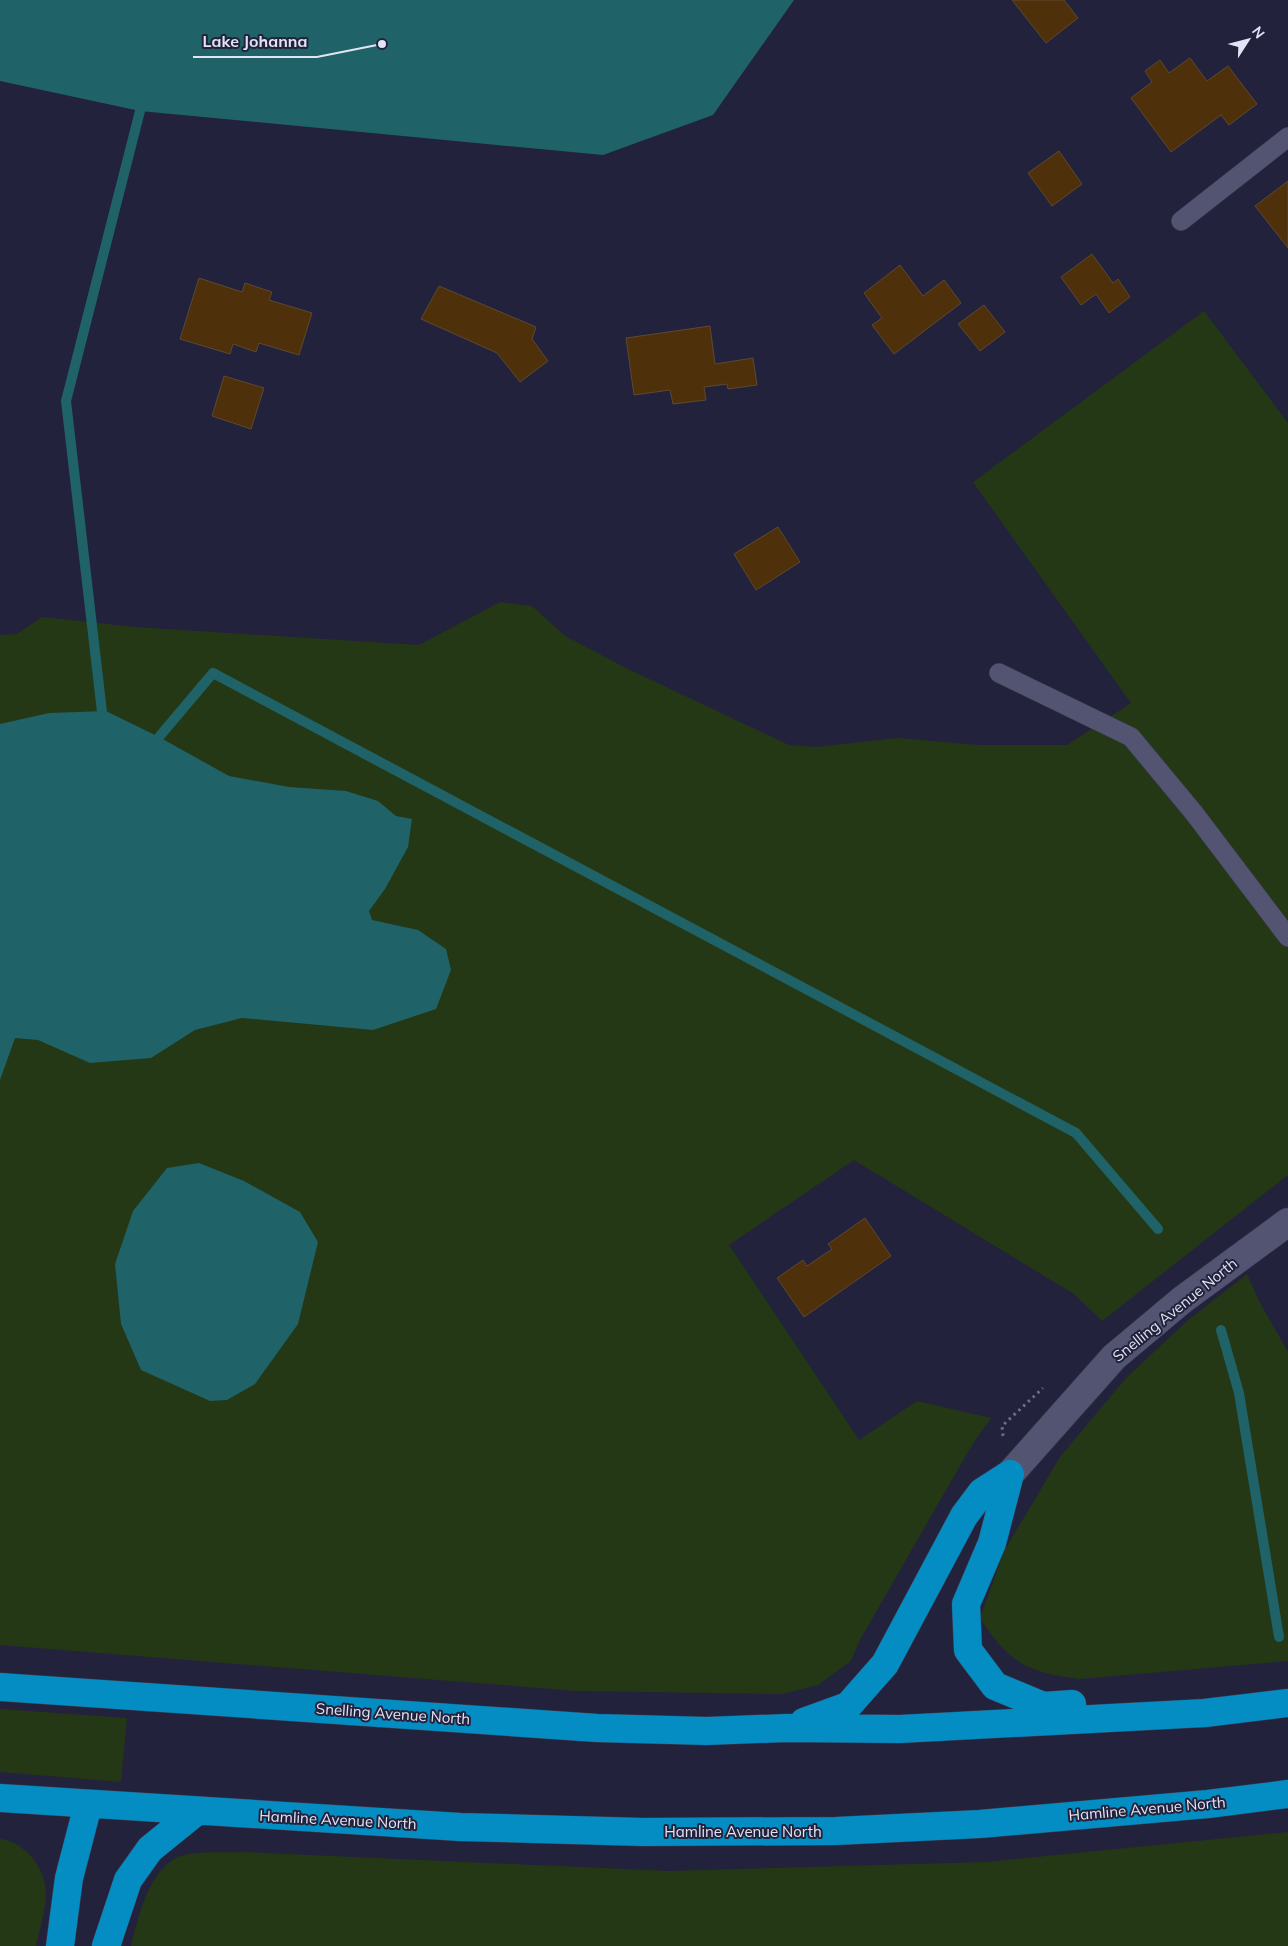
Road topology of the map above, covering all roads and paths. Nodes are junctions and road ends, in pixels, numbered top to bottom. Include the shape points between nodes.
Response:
1 (1288, 137) edge
2 (1181, 221) dead end
3 (999, 673) dead end
4 (1288, 937) edge
5 (1288, 1222) edge
6 (1010, 1474) junction
7 (0, 1687) edge
8 (1285, 1703) edge
9 (787, 1728) junction
10 (1288, 1794) edge
11 (0, 1798) edge
12 (88, 1805) junction
13 (197, 1811) junction
14 (60, 1946) edge
15 (106, 1946) edge

1 - 2 lane
3 - 4 lane via 1132,737
5 - 6 street, Snelling Avenue North via 1182,1300 1114,1357
6 - 8 highway via 992,1543 966,1604 968,1650 994,1686 1044,1706 1133,1701
6 - 9 highway via 982,1492 964,1516 885,1664 848,1706
7 - 9 highway, Snelling Avenue North via 597,1728
8 - 9 highway via 1205,1712 900,1729
10 - 13 highway, Hamline Avenue North via 980,1824 836,1831 642,1832 460,1827
11 - 12 highway
12 - 13 highway
12 - 14 highway via 69,1878
13 - 15 highway via 150,1849 128,1880

